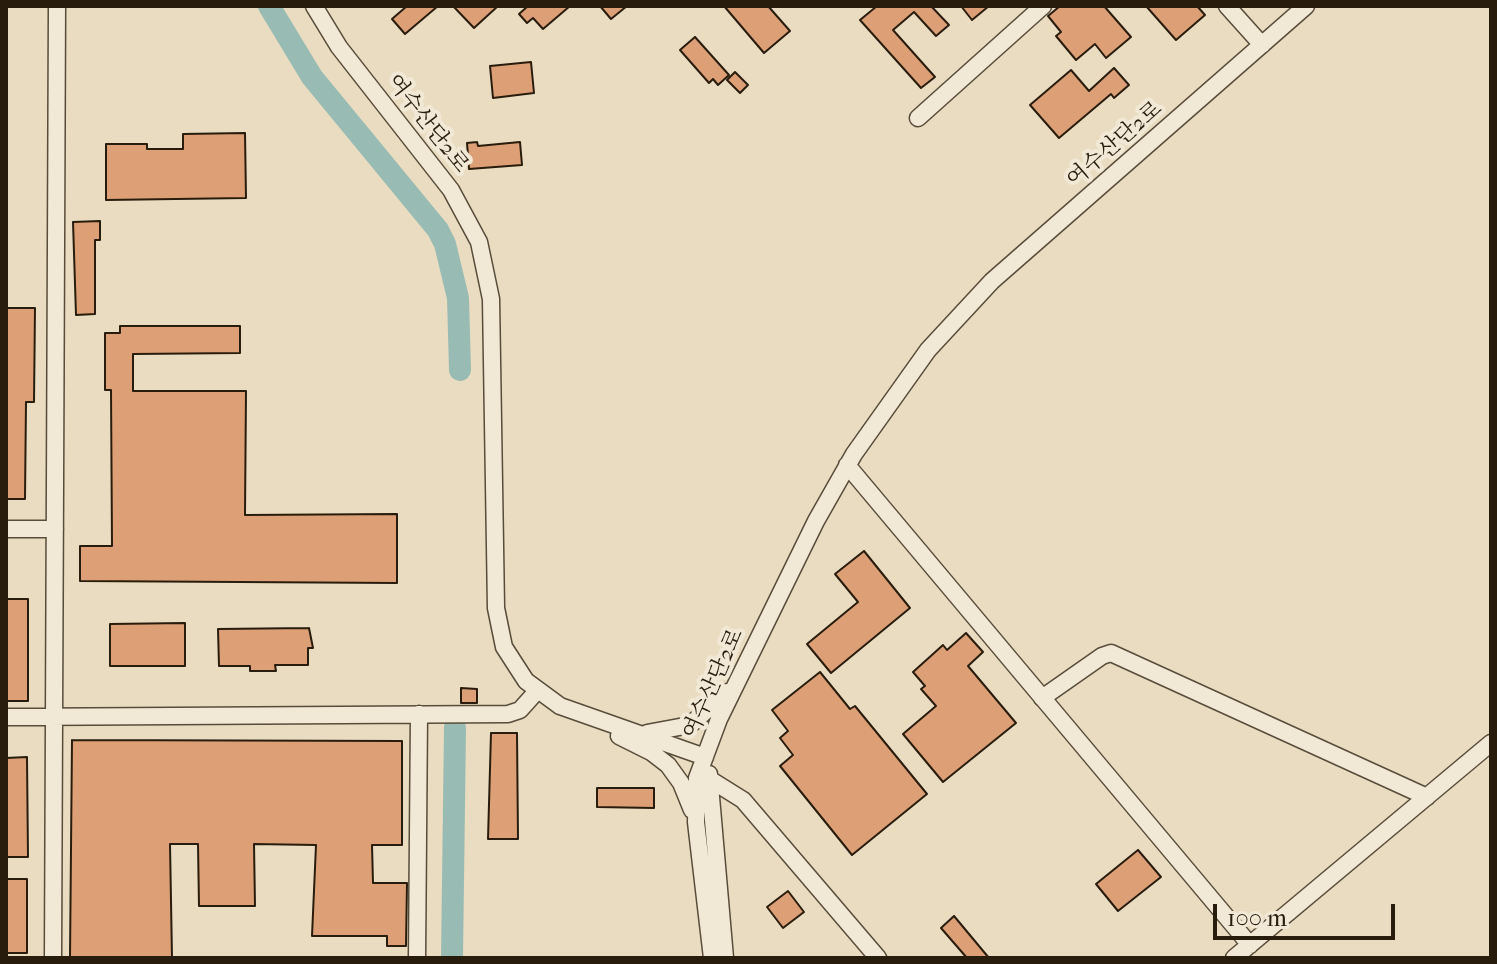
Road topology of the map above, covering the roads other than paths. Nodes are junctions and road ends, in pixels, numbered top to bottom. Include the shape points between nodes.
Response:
1 (57, 6) edge
2 (314, 6) edge
3 (1043, 6) edge
4 (1227, 6) edge
5 (1306, 6) edge
6 (1262, 45) junction
7 (918, 118) dead end
8 (847, 465) junction
9 (6, 529) edge
10 (55, 529) junction
11 (738, 679) junction
12 (537, 691) junction
13 (1042, 698) junction
14 (419, 714) junction
15 (6, 717) edge
16 (54, 717) junction
17 (594, 720) junction
18 (639, 734) junction
19 (1491, 743) edge
20 (705, 757) junction
21 (711, 780) junction
22 (1427, 797) junction
23 (696, 822) junction
24 (1250, 945) junction
25 (53, 958) edge
26 (417, 958) edge
27 (712, 958) edge
28 (725, 958) edge
29 (878, 958) edge
30 (1234, 958) edge

1 - 10 street
2 - 12 street, 여수산단2로 via 339,47 451,190 479,242 493,319 497,621 504,647
3 - 7 street
4 - 6 street
5 - 6 street, 여수산단2로
6 - 8 street, 여수산단2로 via 981,292 908,375
8 - 11 street, 여수산단2로
8 - 13 street
9 - 10 street
10 - 16 street
11 - 18 street via 690,725
11 - 20 street, 여수산단2로
12 - 14 street via 514,713
12 - 17 street, 여수산단2로
13 - 22 street via 1111,653
13 - 24 street
14 - 16 street
14 - 26 street
15 - 16 street
16 - 25 street
17 - 18 street, 여수산단2로
17 - 23 street via 668,765
18 - 20 street, 여수산단2로
19 - 22 street
20 - 21 street
20 - 23 street via 697,778
21 - 28 street
21 - 29 street via 749,806
22 - 24 street
23 - 27 street
24 - 30 street

